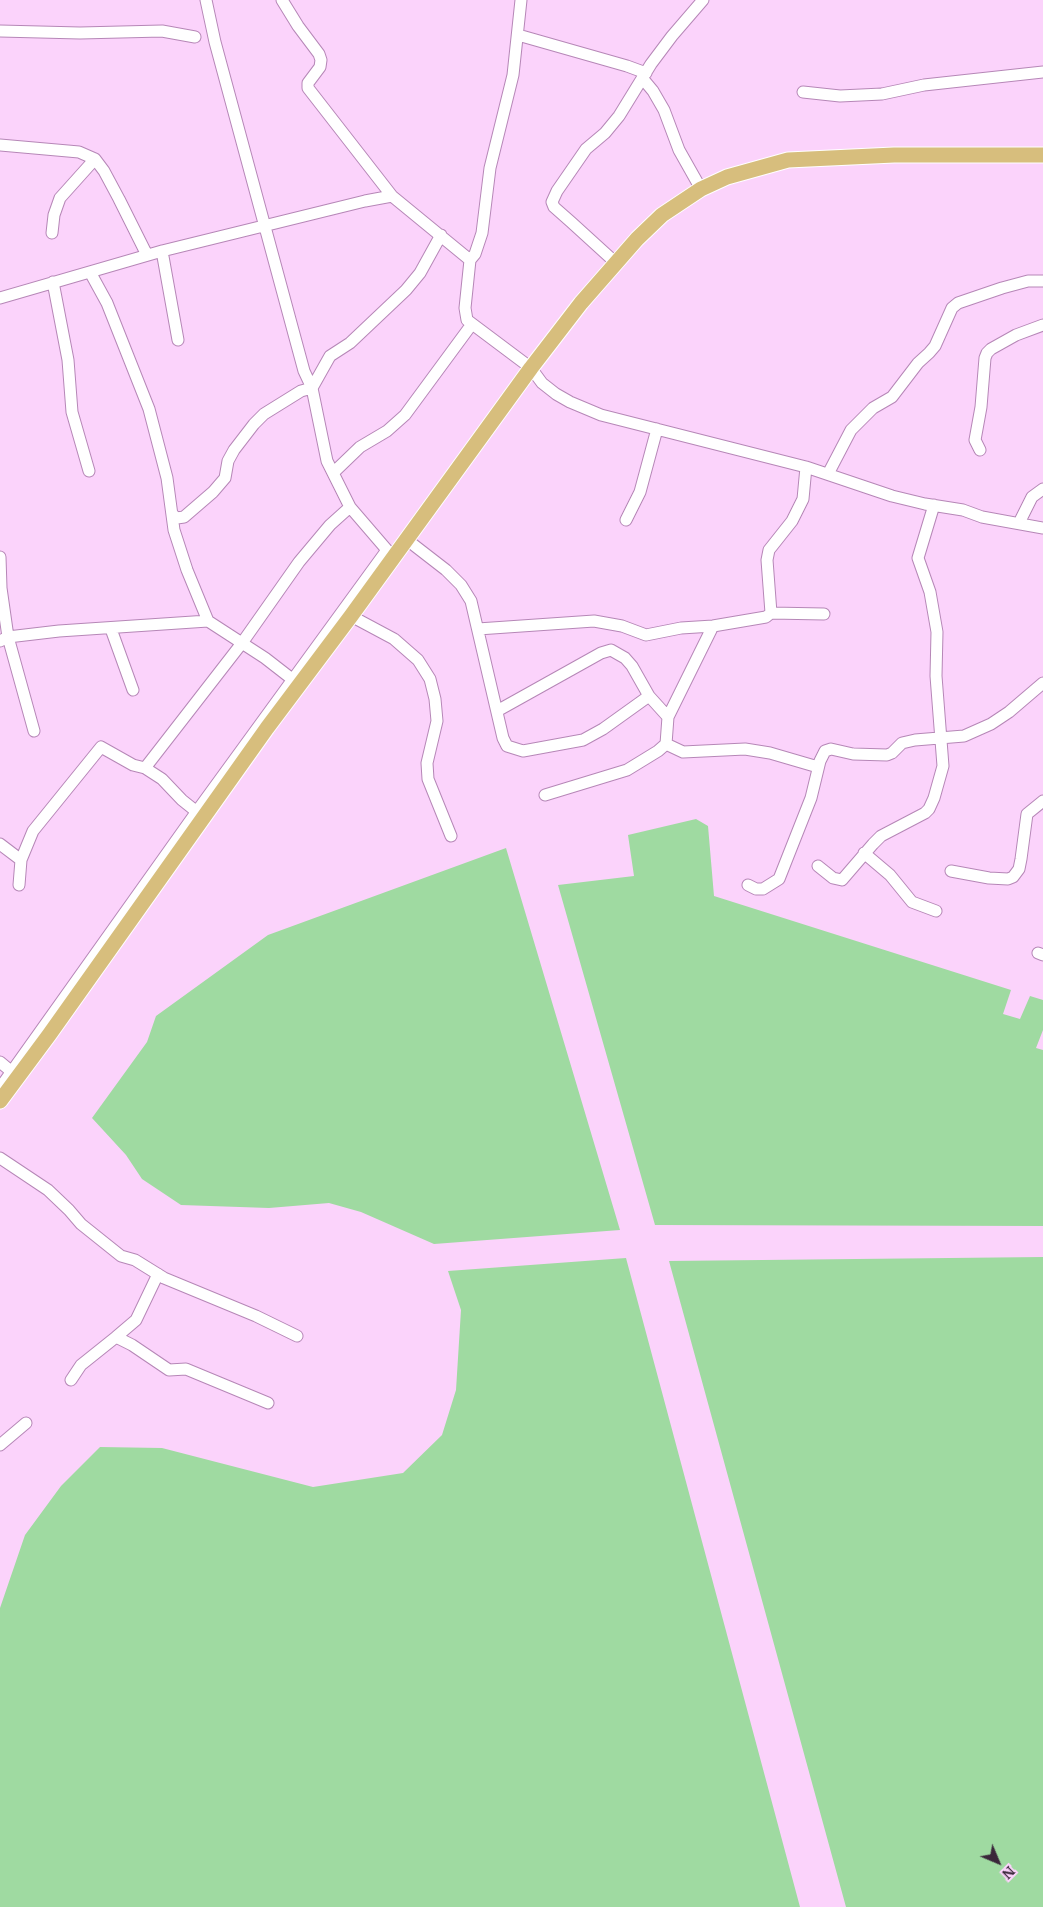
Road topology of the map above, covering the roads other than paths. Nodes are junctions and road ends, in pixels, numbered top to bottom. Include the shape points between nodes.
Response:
1 (206, 0) edge
2 (282, 0) edge
3 (522, 0) edge
4 (703, 0) edge
5 (0, 31) edge
6 (518, 35) junction
7 (195, 37) dead end
8 (1043, 72) edge
9 (645, 76) junction
10 (803, 92) dead end
11 (0, 145) edge
12 (1043, 155) edge
13 (95, 159) junction
14 (700, 189) junction
15 (392, 196) junction
16 (265, 226) junction
17 (52, 233) dead end
18 (441, 235) junction
19 (162, 251) junction
20 (147, 256) junction
21 (470, 260) junction
22 (616, 263) junction
23 (90, 272) junction
24 (1043, 281) edge
25 (53, 282) junction
26 (0, 298) edge
27 (472, 324) junction
28 (1043, 325) edge
29 (178, 340) dead end
30 (531, 368) junction
31 (312, 388) junction
32 (657, 429) junction
33 (980, 450) dead end
34 (806, 467) junction
35 (89, 471) dead end
36 (333, 473) junction
37 (828, 474) junction
38 (1043, 489) edge
39 (934, 505) junction
40 (350, 507) junction
41 (172, 514) junction
42 (626, 520) dead end
43 (1019, 523) junction
44 (1043, 528) edge
45 (406, 539) junction
46 (0, 557) edge
47 (771, 613) junction
48 (824, 614) dead end
49 (351, 616) junction
50 (208, 621) junction
51 (713, 626) junction
52 (478, 628) junction
53 (111, 629) junction
54 (4, 639) edge
55 (242, 643) junction
56 (292, 679) junction
57 (1041, 689) edge
58 (133, 690) dead end
59 (649, 696) junction
60 (497, 711) junction
61 (668, 717) junction
62 (34, 731) dead end
63 (941, 738) junction
64 (666, 744) junction
65 (818, 767) junction
66 (145, 768) junction
67 (545, 795) dead end
68 (1043, 801) edge
69 (197, 812) junction
70 (451, 836) dead end
71 (0, 844) edge
72 (864, 853) junction
73 (21, 860) junction
74 (818, 866) dead end
75 (952, 871) dead end
76 (19, 885) dead end
77 (748, 885) dead end
78 (936, 911) dead end
79 (0, 1062) edge
80 (12, 1072) junction
81 (0, 1088) edge
82 (0, 1101) edge
83 (0, 1158) edge
84 (158, 1274) junction
85 (296, 1336) dead end
86 (116, 1337) junction
87 (71, 1380) dead end
88 (268, 1403) dead end
89 (26, 1423) dead end
90 (0, 1445) edge

1 - 16 street
2 - 15 street via 321,60 308,88
3 - 6 street
4 - 9 street via 672,36
5 - 7 street via 162,31
6 - 9 street via 627,66
6 - 21 street via 514,75 490,168 482,233
8 - 10 street via 865,95
9 - 14 street
9 - 22 street via 619,116 586,149 552,202
11 - 13 street via 79,152
12 - 14 main road via 894,155 788,160 727,177
13 - 17 street via 60,198
13 - 20 street via 119,198
14 - 22 main road via 662,215
15 - 16 street
15 - 18 street
16 - 19 street
16 - 31 street via 304,371
18 - 21 street
18 - 31 street via 420,273 406,290 350,343 330,356
19 - 20 street
19 - 29 street
20 - 23 street
21 - 27 street via 464,308
22 - 30 main road
23 - 25 street
23 - 41 street via 108,303 149,409 167,478
24 - 37 street via 1009,286 958,303 952,308 935,346 892,397 872,408 851,430
25 - 26 street
25 - 35 street via 68,360 72,412
27 - 30 street
27 - 36 street via 405,415 387,431 360,447
28 - 33 street via 1016,335 987,353 975,440
30 - 32 street via 542,383 570,402 601,415
30 - 45 main road
31 - 36 street via 327,461
31 - 41 street via 301,391 264,414 234,450 225,478 219,485 184,516 177,518
32 - 34 street
32 - 42 street via 640,492
34 - 37 street
34 - 47 street via 802,499 792,521 769,550
36 - 40 street
37 - 39 street via 892,496
38 - 43 street via 1032,497
39 - 43 street
39 - 63 street via 918,558 930,592 937,632 936,676
40 - 55 street via 299,562
40 - 56 street via 388,550
41 - 50 street via 187,570
43 - 44 street
45 - 49 main road
45 - 52 street via 461,585 471,601
46 - 54 street
47 - 48 street
47 - 51 street via 766,617
49 - 70 street via 394,639 418,660 430,679 437,720 427,763 428,779
49 - 82 main road via 266,728
50 - 53 street
50 - 55 street
51 - 52 street via 646,635 594,621
51 - 61 street
52 - 60 street
53 - 54 street via 58,631
53 - 58 street
54 - 62 street via 19,672
55 - 56 street
55 - 66 street
56 - 69 street
57 - 63 street via 991,724 964,736
59 - 60 street via 632,666 611,650 601,652
59 - 60 street via 583,740 523,751 507,746
59 - 61 street
61 - 64 street
63 - 65 street via 902,743 887,755 854,754 831,749 825,751
63 - 72 street via 943,766 930,809 881,836
64 - 65 street via 683,752 745,749
64 - 67 street via 627,770
65 - 77 street via 811,798 779,879 763,889
66 - 69 street via 162,779
66 - 73 street via 101,747 33,832
68 - 75 street via 1027,814 1019,869 1013,877 989,878
69 - 80 street
71 - 73 street
72 - 74 street via 842,880 833,878
72 - 78 street via 890,875 912,902
73 - 76 street
79 - 80 street
80 - 81 street
83 - 84 street via 48,1190 81,1224 121,1256 135,1260
84 - 85 street
84 - 86 street via 136,1320
86 - 87 street via 81,1364
86 - 88 street via 169,1370 186,1369
89 - 90 street

